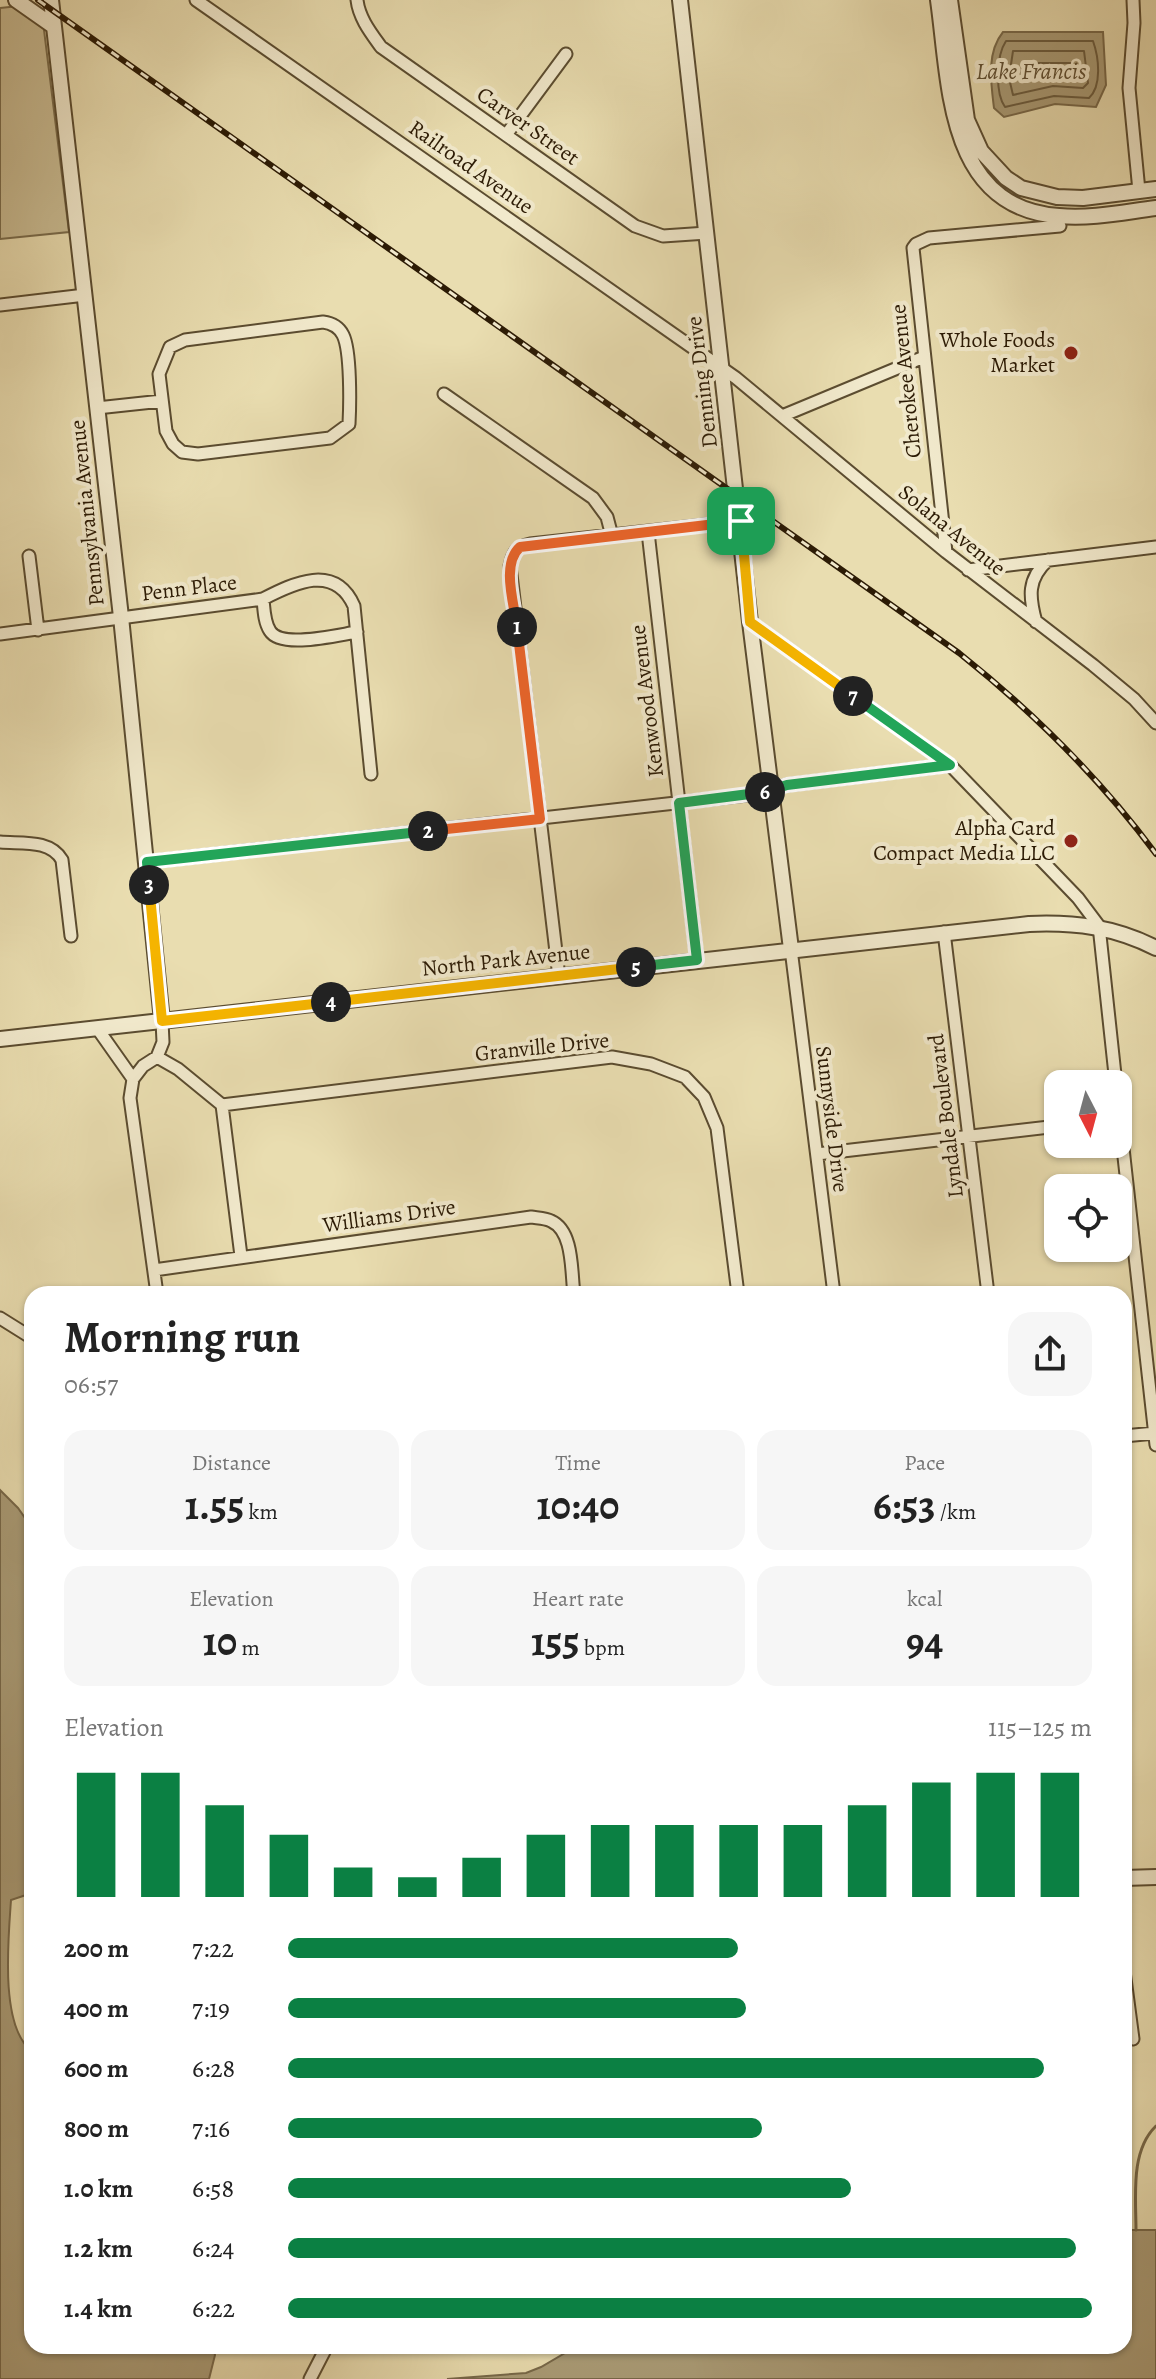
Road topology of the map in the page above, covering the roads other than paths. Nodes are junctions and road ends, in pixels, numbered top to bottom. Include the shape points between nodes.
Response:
1 (16, 0) edge
2 (51, 0) edge
3 (196, 0) edge
4 (357, 0) edge
5 (680, 0) edge
6 (938, 0) edge
7 (950, 0) edge
8 (1133, 0) edge
9 (53, 26) junction
10 (566, 54) dead end
11 (952, 54) junction
12 (506, 135) junction
13 (1156, 189) edge
14 (1139, 191) junction
15 (1083, 198) junction
16 (1156, 208) edge
17 (1085, 216) junction
18 (1060, 226) dead end
19 (707, 233) junction
20 (85, 295) junction
21 (0, 305) edge
22 (924, 357) junction
23 (722, 368) junction
24 (444, 394) dead end
25 (162, 401) junction
26 (97, 408) junction
27 (782, 416) junction
28 (741, 521) junction
29 (648, 532) junction
30 (612, 536) junction
31 (1156, 547) edge
32 (946, 552) junction
33 (29, 556) dead end
34 (1049, 560) junction
35 (968, 570) junction
36 (263, 599) junction
37 (121, 617) junction
38 (750, 622) junction
39 (1036, 622) junction
40 (38, 630) junction
41 (357, 632) junction
42 (0, 634) edge
43 (1156, 723) edge
44 (950, 765) junction
45 (371, 774) dead end
46 (771, 790) junction
47 (679, 803) junction
48 (540, 819) junction
49 (0, 842) edge
50 (147, 862) junction
51 (1099, 926) junction
52 (944, 932) junction
53 (71, 936) dead end
54 (1156, 948) edge
55 (791, 949) junction
56 (697, 960) junction
57 (559, 977) junction
58 (162, 1021) junction
59 (97, 1028) junction
60 (0, 1039) edge
61 (157, 1057) junction
62 (1114, 1070) edge
63 (133, 1079) junction
64 (222, 1105) junction
65 (1044, 1128) edge
66 (969, 1136) junction
67 (817, 1154) junction
68 (1124, 1158) edge
69 (241, 1256) junction
70 (154, 1270) junction
71 (156, 1286) edge
72 (573, 1286) edge
73 (737, 1286) edge
74 (833, 1286) edge
75 (987, 1286) edge
76 (0, 1318) edge
77 (24, 1333) edge
78 (1151, 1342) edge
79 (1132, 1437) edge
80 (1155, 1439) edge
81 (1156, 1877) edge
82 (1132, 1878) edge
83 (1132, 2031) edge
84 (1133, 2039) dead end
85 (323, 2354) edge
86 (310, 2379) edge

1 - 9 street
2 - 9 street, Pennsylvania Avenue
3 - 23 street, Railroad Avenue
4 - 12 street, Carver Street via 381,47
5 - 19 street, Denning Drive
6 - 11 street
7 - 11 street
8 - 14 street via 1129,88
9 - 20 street, Pennsylvania Avenue
10 - 12 street
11 - 15 street via 972,135 992,165 1013,183 1040,195
11 - 17 street via 956,129 979,175 1022,208 1060,217
12 - 19 street, Carver Street via 635,226 663,236
13 - 14 street
14 - 15 street
15 - 17 street
16 - 17 street
18 - 22 street, Cherokee Avenue via 929,238 916,244 912,253
19 - 23 street, Denning Drive
20 - 21 street
20 - 26 street, Pennsylvania Avenue
22 - 27 street
22 - 32 street, Cherokee Avenue
23 - 27 street, Solana Avenue
23 - 28 street, Denning Drive
24 - 30 street via 593,498 607,517
25 - 25 street via 166,431 182,452 330,438 349,424 342,332 323,322 185,340 170,347 162,360
25 - 26 street
26 - 37 street, Pennsylvania Avenue
27 - 32 street, Solana Avenue
28 - 29 street
28 - 38 street, Denning Drive
29 - 30 street
29 - 47 street, Kenwood Avenue
30 - 48 street via 530,544 512,554
31 - 34 street
32 - 35 street, Solana Avenue
33 - 40 street
34 - 35 street
34 - 39 street via 1029,589
35 - 39 street, Solana Avenue
36 - 37 street, Penn Place
36 - 41 street, Penn Place via 270,632 278,638
36 - 41 street, Penn Place via 294,583 317,579 335,584 354,606
37 - 40 street, Penn Place
37 - 50 street, Pennsylvania Avenue
38 - 44 street
38 - 46 street, Denning Drive
39 - 43 street, Solana Avenue via 1134,699
40 - 42 street, Penn Place
41 - 45 street, Penn Place
44 - 46 street
44 - 51 street
46 - 47 street
46 - 55 street, Denning Drive
47 - 48 street
47 - 56 street, Kenwood Avenue
48 - 50 street
48 - 57 street
49 - 53 street via 57,850
50 - 58 street, Pennsylvania Avenue
51 - 52 street, North Park Avenue via 1066,923
51 - 54 street, North Park Avenue
51 - 62 street
52 - 55 street, North Park Avenue
52 - 66 street, Lyndale Boulevard
55 - 56 street, North Park Avenue
55 - 67 street, Sunnyside Drive
56 - 57 street, North Park Avenue
57 - 58 street, North Park Avenue
58 - 59 street, North Park Avenue
58 - 61 street
59 - 60 street, North Park Avenue
59 - 63 street
61 - 63 street
61 - 64 street
63 - 70 street via 130,1098
64 - 69 street
64 - 73 street, Granville Drive via 612,1057 651,1064 685,1077 704,1097 717,1128
65 - 66 street
66 - 67 street
66 - 75 street, Lyndale Boulevard
67 - 74 street, Sunnyside Drive
68 - 78 street
69 - 70 street, Williams Drive
69 - 72 street, Williams Drive via 531,1217 552,1221 563,1231
70 - 71 street
76 - 77 street
78 - 80 street
79 - 80 street
81 - 82 street
83 - 84 street
85 - 86 street

